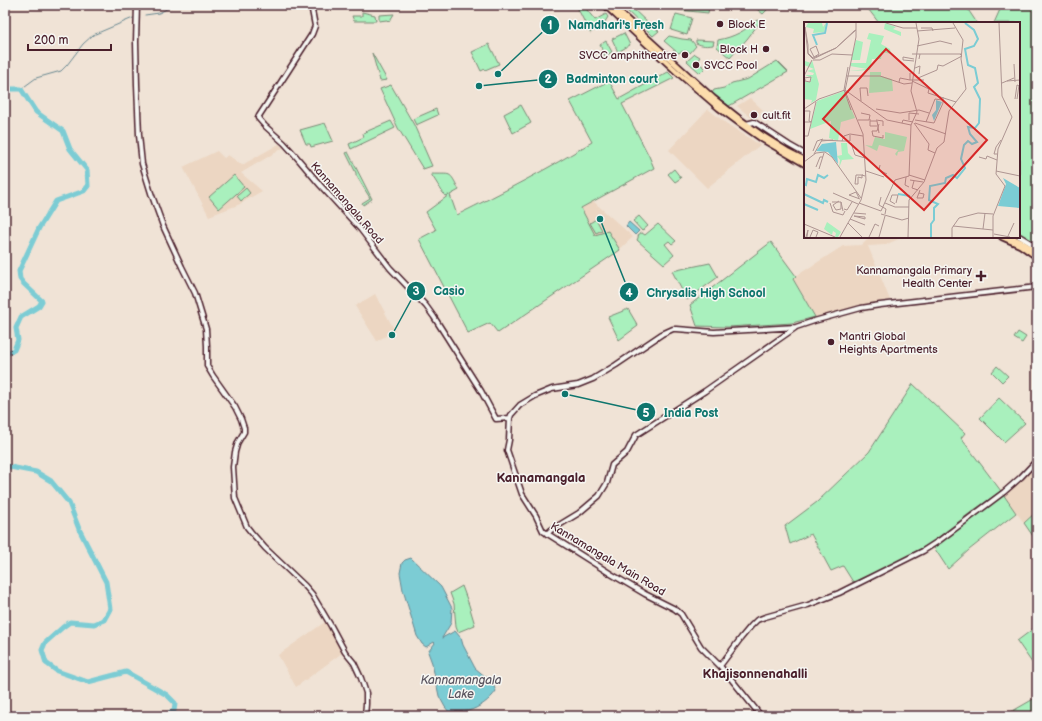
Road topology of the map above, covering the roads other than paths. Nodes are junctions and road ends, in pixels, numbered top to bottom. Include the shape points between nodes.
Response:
1 (137, 5) edge
2 (311, 5) edge
3 (605, 5) edge
4 (611, 5) edge
5 (679, 71) junction
6 (746, 124) junction
7 (804, 154) edge
8 (804, 159) edge
9 (804, 163) edge
10 (1020, 237) edge
11 (1004, 238) edge
12 (1013, 238) edge
13 (1037, 247) edge
14 (1037, 252) edge
15 (1037, 257) edge
16 (1037, 287) edge
17 (796, 327) junction
18 (510, 418) junction
19 (1037, 460) edge
20 (548, 534) junction
21 (720, 666) junction
22 (365, 716) edge
23 (760, 716) edge

1 - 22 street via 137,86 142,164 163,226 195,293 206,330 207,366 235,407 244,428 235,452 233,467 235,498 247,527 312,594 354,663 366,693
2 - 18 street, Kannamangala Road via 314,30 258,118 289,149 361,230 390,268 426,306 496,419
3 - 5 main road
4 - 5 main road
5 - 6 main road
5 - 9 main road via 702,94 742,125
6 - 7 street via 754,122
6 - 8 main road
10 - 13 street
11 - 15 main road
12 - 14 main road
16 - 17 street via 861,308
17 - 18 street via 718,332 673,329 593,379 535,396 520,405
17 - 20 street via 705,391 636,435 627,452 612,465 599,496
18 - 20 street, Kannamangala Main Road via 507,450 514,473 541,529
19 - 21 street via 1004,492 922,551 839,593 757,620
20 - 21 street, Kannamangala Main Road via 611,574 675,609 681,614 701,647
21 - 23 street, Kannamangala Main Road

